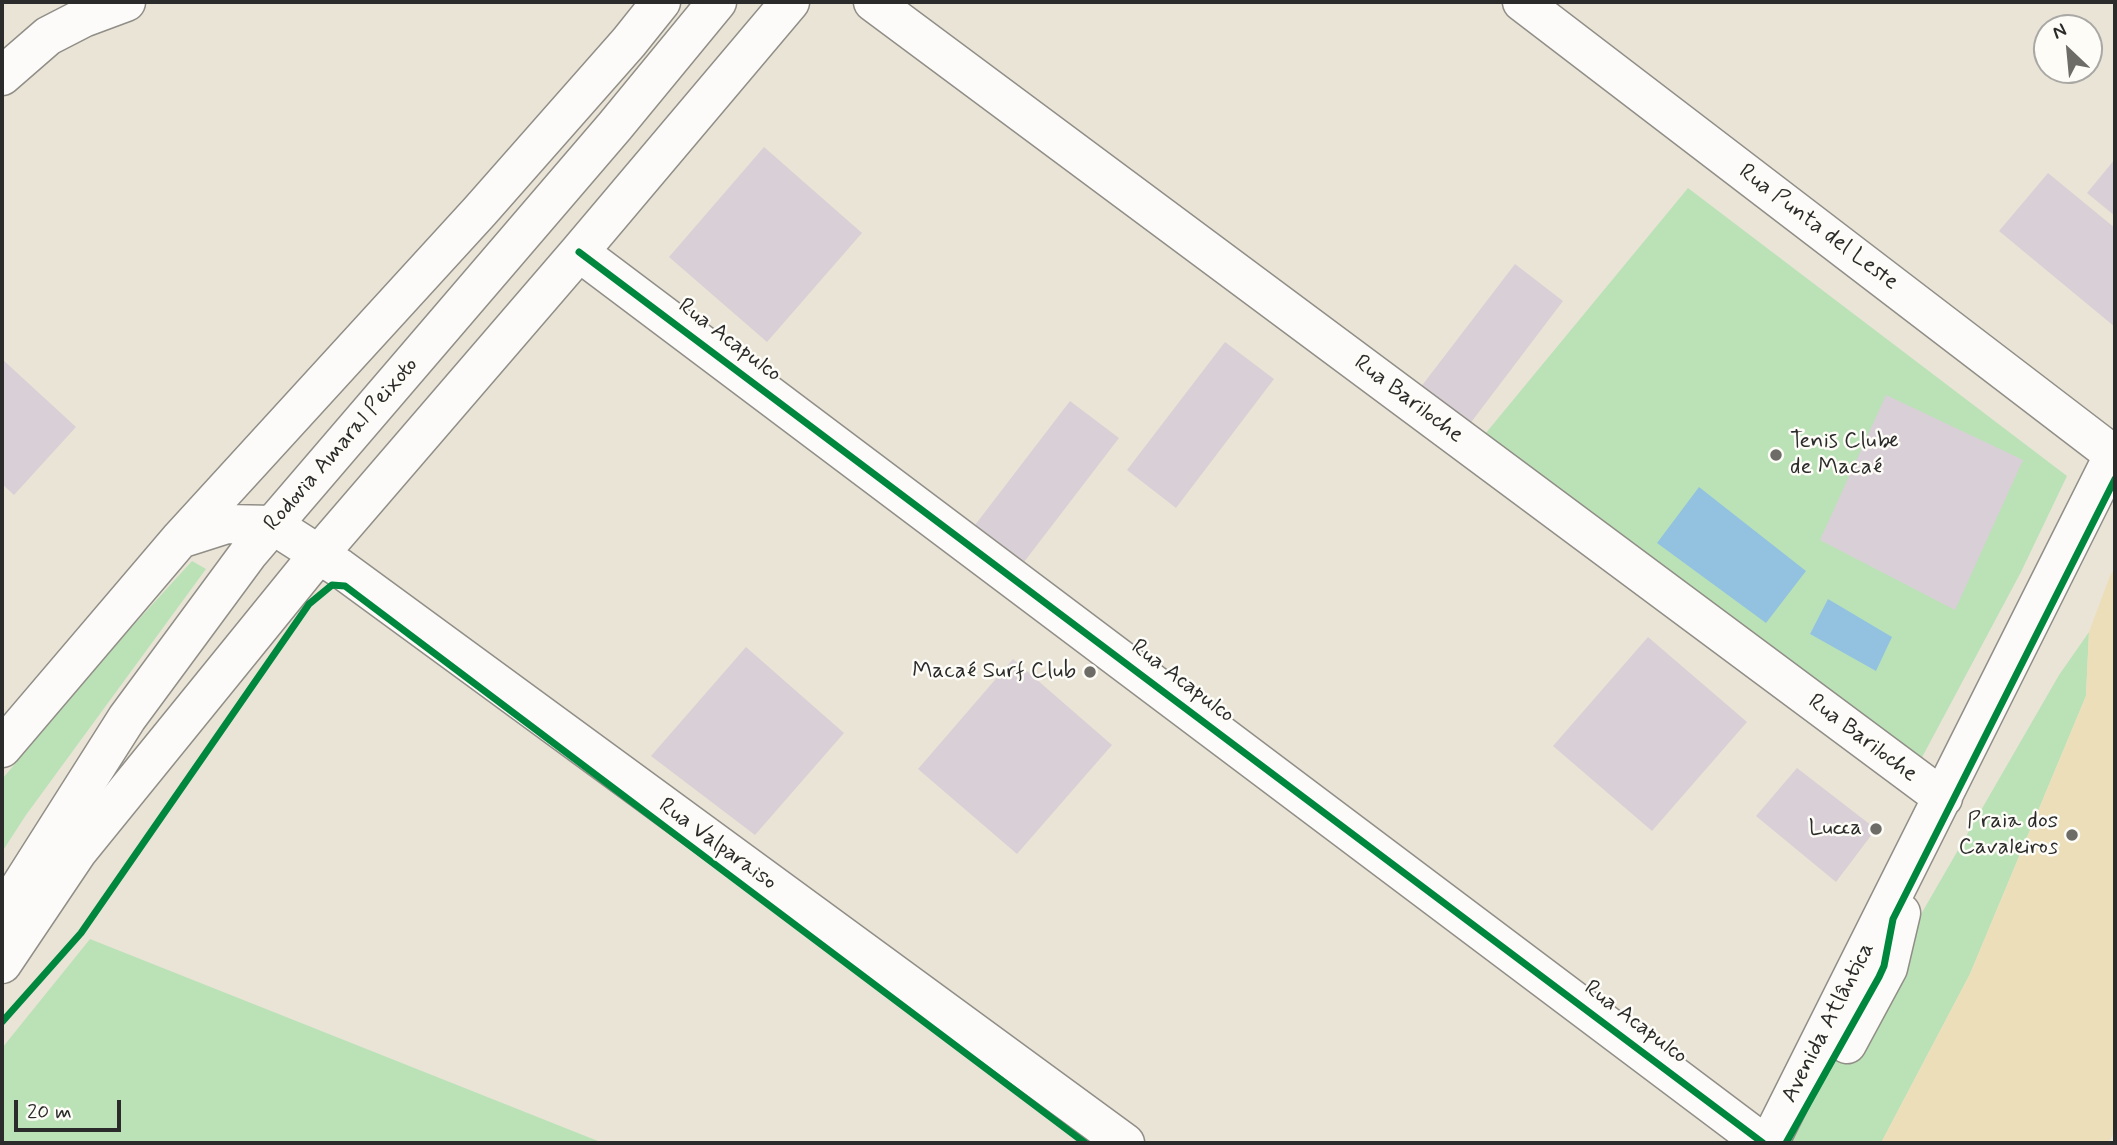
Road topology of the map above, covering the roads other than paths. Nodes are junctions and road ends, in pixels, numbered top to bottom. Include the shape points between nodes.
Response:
1 (126, 2) edge
2 (661, 2) edge
3 (717, 2) edge
4 (790, 2) edge
5 (873, 2) edge
6 (1522, 2) edge
7 (2, 76) edge
8 (579, 252) junction
9 (2115, 466) edge
10 (273, 525) junction
11 (180, 539) junction
12 (319, 554) junction
13 (2, 748) edge
14 (1943, 798) junction
15 (2, 915) edge
16 (2, 964) edge
17 (1125, 1143) edge
18 (1763, 1143) edge
19 (1769, 1143) edge
20 (1793, 1143) edge

1 - 7 main road via 48,36
2 - 11 main road via 480,211
3 - 10 main road, Rodovia Amaral Peixoto
4 - 8 main road
5 - 14 main road, Rua Bariloche
6 - 9 main road, Rua Punta del Leste
8 - 12 main road
8 - 18 main road, Rua Acapulco
9 - 14 main road, Avenida Atlântica
9 - 20 main road via 1899,918 1888,968
10 - 11 main road via 227,524
10 - 12 main road, Rua Valparaiso
10 - 15 main road, Rodovia Amaral Peixoto via 127,718
11 - 13 main road
12 - 16 main road via 78,851
12 - 17 main road, Rua Valparaiso
14 - 19 main road, Avenida Atlântica

